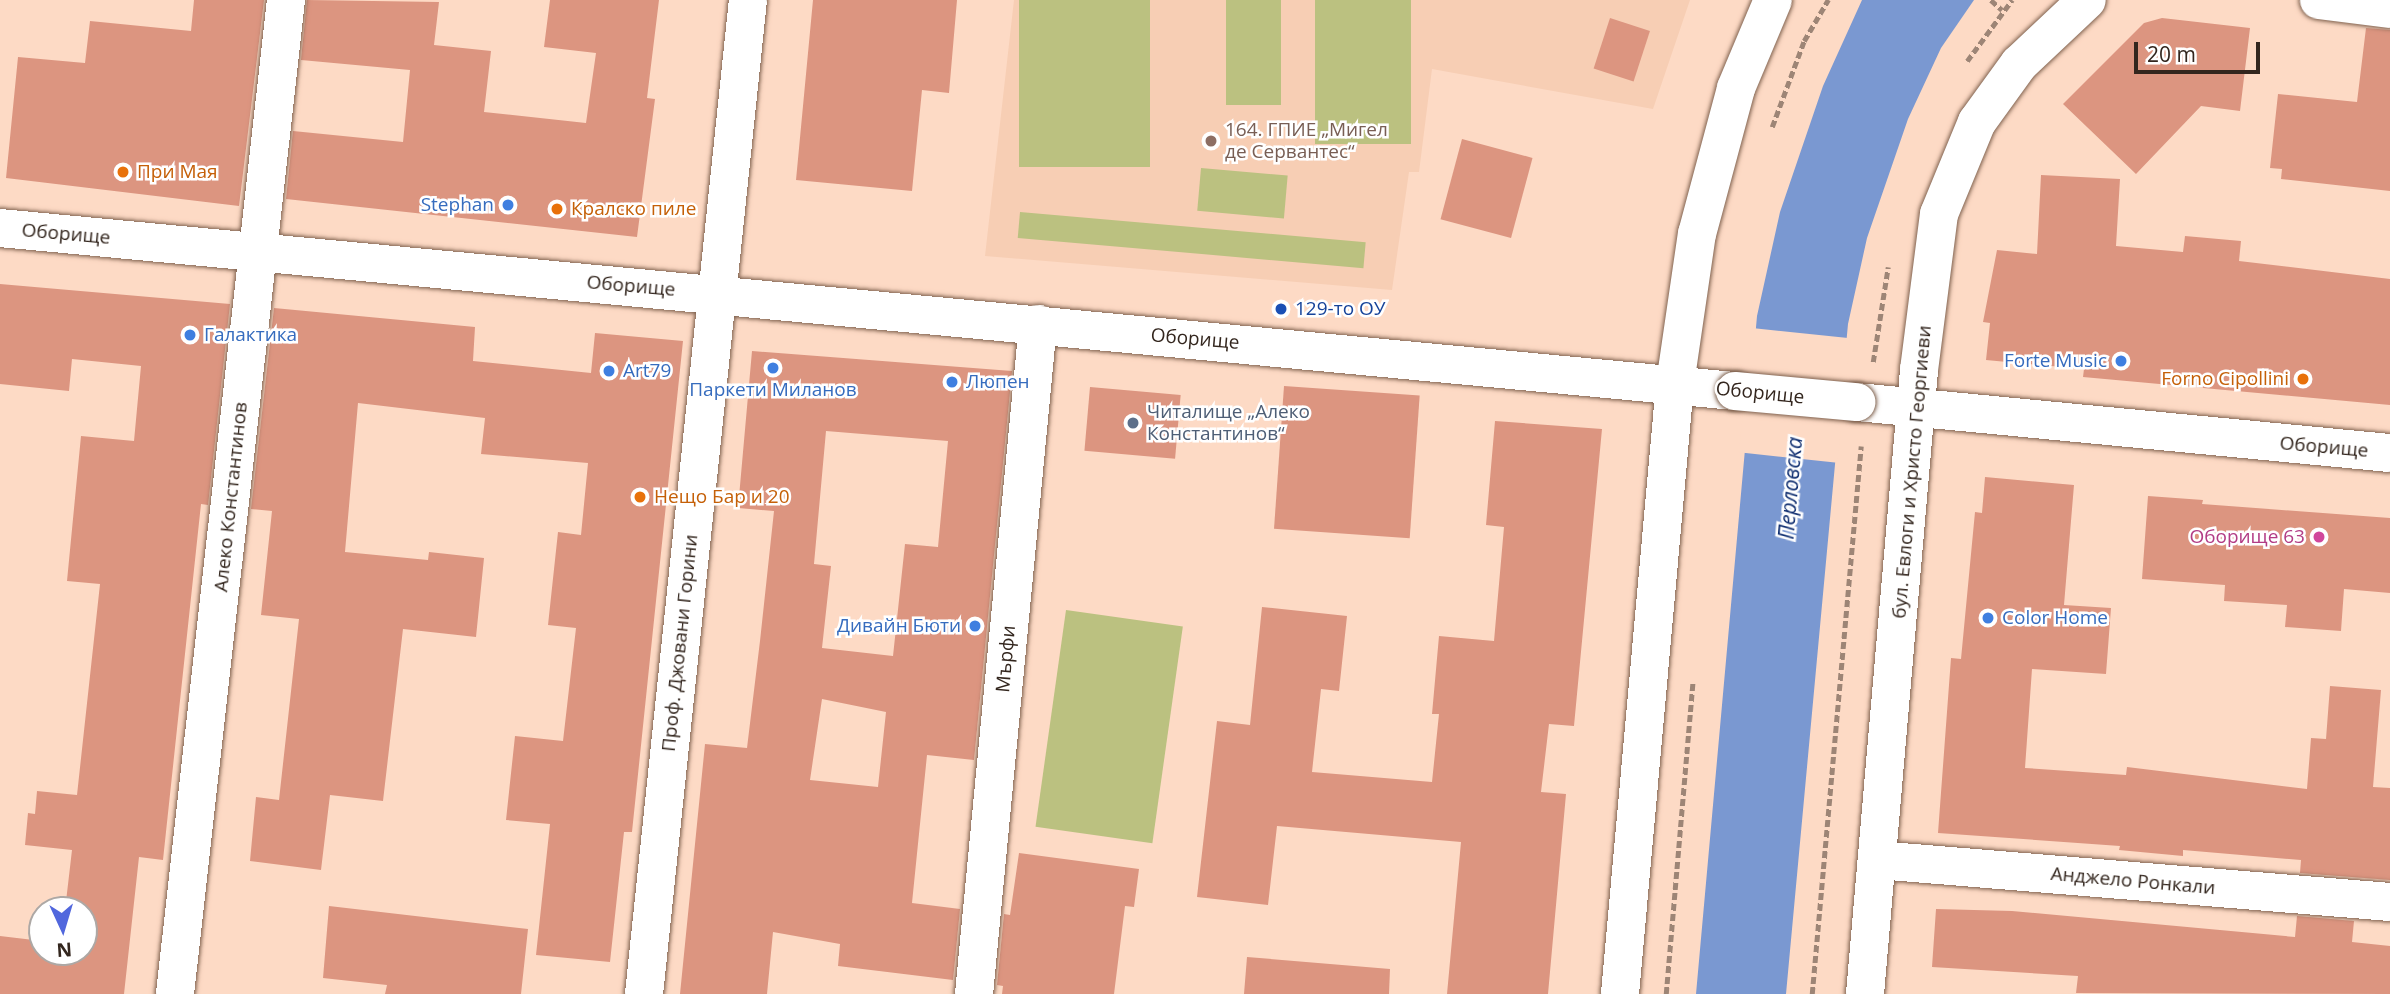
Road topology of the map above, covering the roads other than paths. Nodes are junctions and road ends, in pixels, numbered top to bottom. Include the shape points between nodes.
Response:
1 (286, 0) edge
2 (748, 0) edge
3 (1773, 0) edge
4 (2087, 0) edge
5 (2319, 0) edge
6 (2390, 9) edge
7 (0, 228) edge
8 (259, 252) junction
9 (717, 295) junction
10 (1038, 324) junction
11 (1675, 384) junction
12 (1916, 408) junction
13 (2390, 453) edge
14 (1877, 860) junction
15 (2390, 902) edge
16 (175, 994) edge
17 (644, 994) edge
18 (974, 994) edge
19 (1620, 994) edge
20 (1864, 994) edge

1 - 8 street, Алеко Константинов
2 - 9 street, Проф. Джовани Горини
3 - 11 street via 1737,88 1697,234
4 - 12 street, бул. Евлоги и Христо Георгиеви via 2019,64 1977,122 1940,214
5 - 6 street
7 - 8 street, Оборище
8 - 9 street, Оборище
8 - 16 street, Алеко Константинов
9 - 10 street, Оборище
9 - 17 street, Проф. Джовани Горини
10 - 11 street, Оборище
10 - 18 street, Мърфи
11 - 12 street, Оборище, bridge
11 - 19 street
12 - 13 street, Оборище
12 - 14 street, бул. Евлоги и Христо Георгиеви
14 - 15 street, Анджело Ронкали
14 - 20 street, бул. Евлоги и Христо Георгиеви

